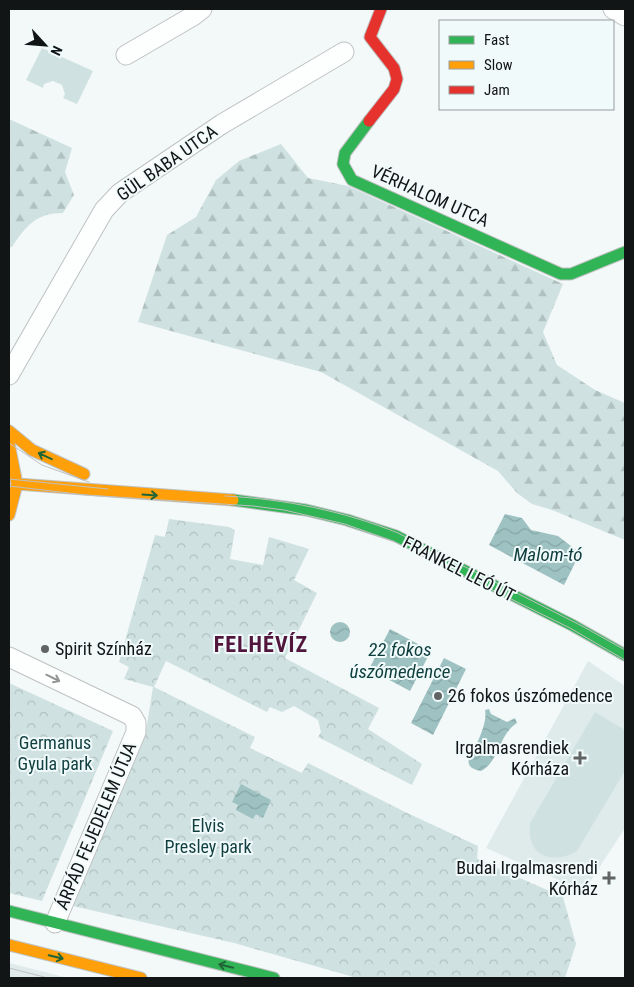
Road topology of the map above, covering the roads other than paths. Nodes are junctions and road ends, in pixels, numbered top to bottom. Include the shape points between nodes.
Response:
1 (202, 9) edge
2 (381, 9) edge
3 (613, 9) edge
4 (625, 16) edge
5 (344, 52) dead end
6 (126, 55) dead end
7 (625, 252) edge
8 (9, 375) edge
9 (9, 431) edge
10 (9, 444) edge
11 (84, 474) junction
12 (98, 475) dead end
13 (13, 483) edge
14 (261, 493) dead end
15 (284, 506) junction
16 (9, 515) edge
17 (625, 655) edge
18 (9, 657) edge
19 (9, 906) edge
20 (9, 911) edge
21 (31, 916) junction
22 (55, 923) junction
23 (9, 946) edge
24 (141, 978) edge
25 (274, 978) edge

1 - 6 street
2 - 7 street, VÉRHALOM UTCA via 370,37 395,69 398,79 394,89 345,153 343,164 352,180 561,274 571,274
3 - 4 street
5 - 8 street, GÜL BABA UTCA via 222,124 120,193 104,210
11 -> 9 street via 32,450
10 - 13 street
11 - 12 street
11 - 13 street
13 -> 15 street, FRANKEL LEÓ ÚT
13 - 16 street
14 - 15 street, FRANKEL LEÓ ÚT
15 - 17 street, FRANKEL LEÓ ÚT via 347,520 396,536
18 -> 22 street, ÁRPÁD FEJEDELEM ÚTJA via 132,716 136,724 136,732
19 - 21 street
20 - 21 street, ÁRPÁD FEJEDELEM ÚTJA
21 - 22 street, ÁRPÁD FEJEDELEM ÚTJA
25 -> 22 street, ÁRPÁD FEJEDELEM ÚTJA
23 -> 24 street

